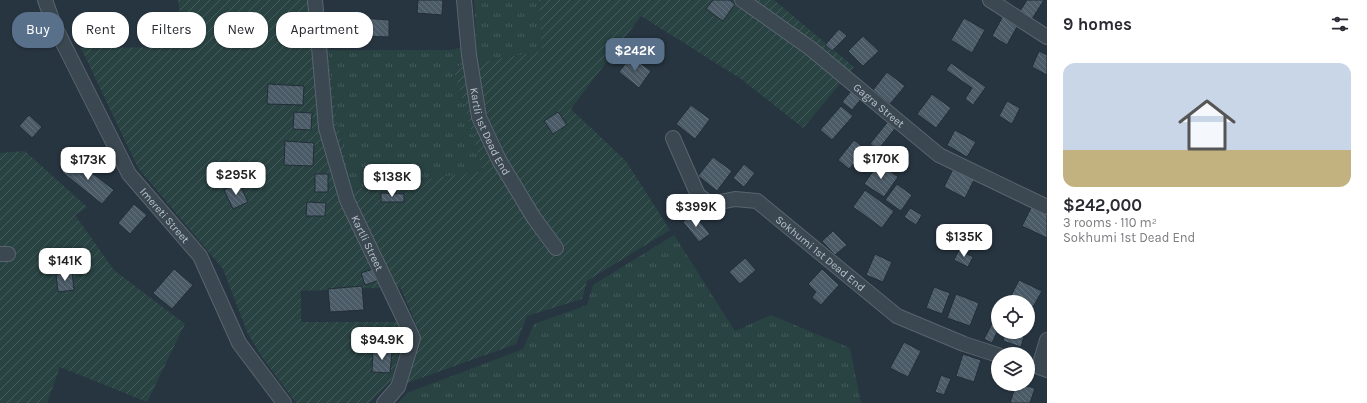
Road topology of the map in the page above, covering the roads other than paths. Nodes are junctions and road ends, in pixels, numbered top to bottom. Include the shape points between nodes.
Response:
1 (45, 0) edge
2 (315, 0) edge
3 (464, 0) edge
4 (742, 0) edge
5 (990, 0) edge
6 (1047, 37) edge
7 (673, 138) dead end
8 (1047, 207) edge
9 (556, 248) dead end
10 (1047, 340) edge
11 (991, 352) edge
12 (1038, 367) edge
13 (284, 403) edge
14 (384, 403) edge

1 - 13 street, Imereti Street via 54,25 129,174 200,256 239,343
2 - 14 street, Kartli Street via 326,128 347,200 413,338 398,388
3 - 9 street, Kartli 1st Dead End via 468,55 479,117 499,160 534,218
4 - 8 street, Gagra Street via 810,48 939,155
5 - 6 street
7 - 11 street, Sokhumi 1st Dead End via 698,195 710,204 735,198 757,200 898,316 964,344
10 - 12 street

